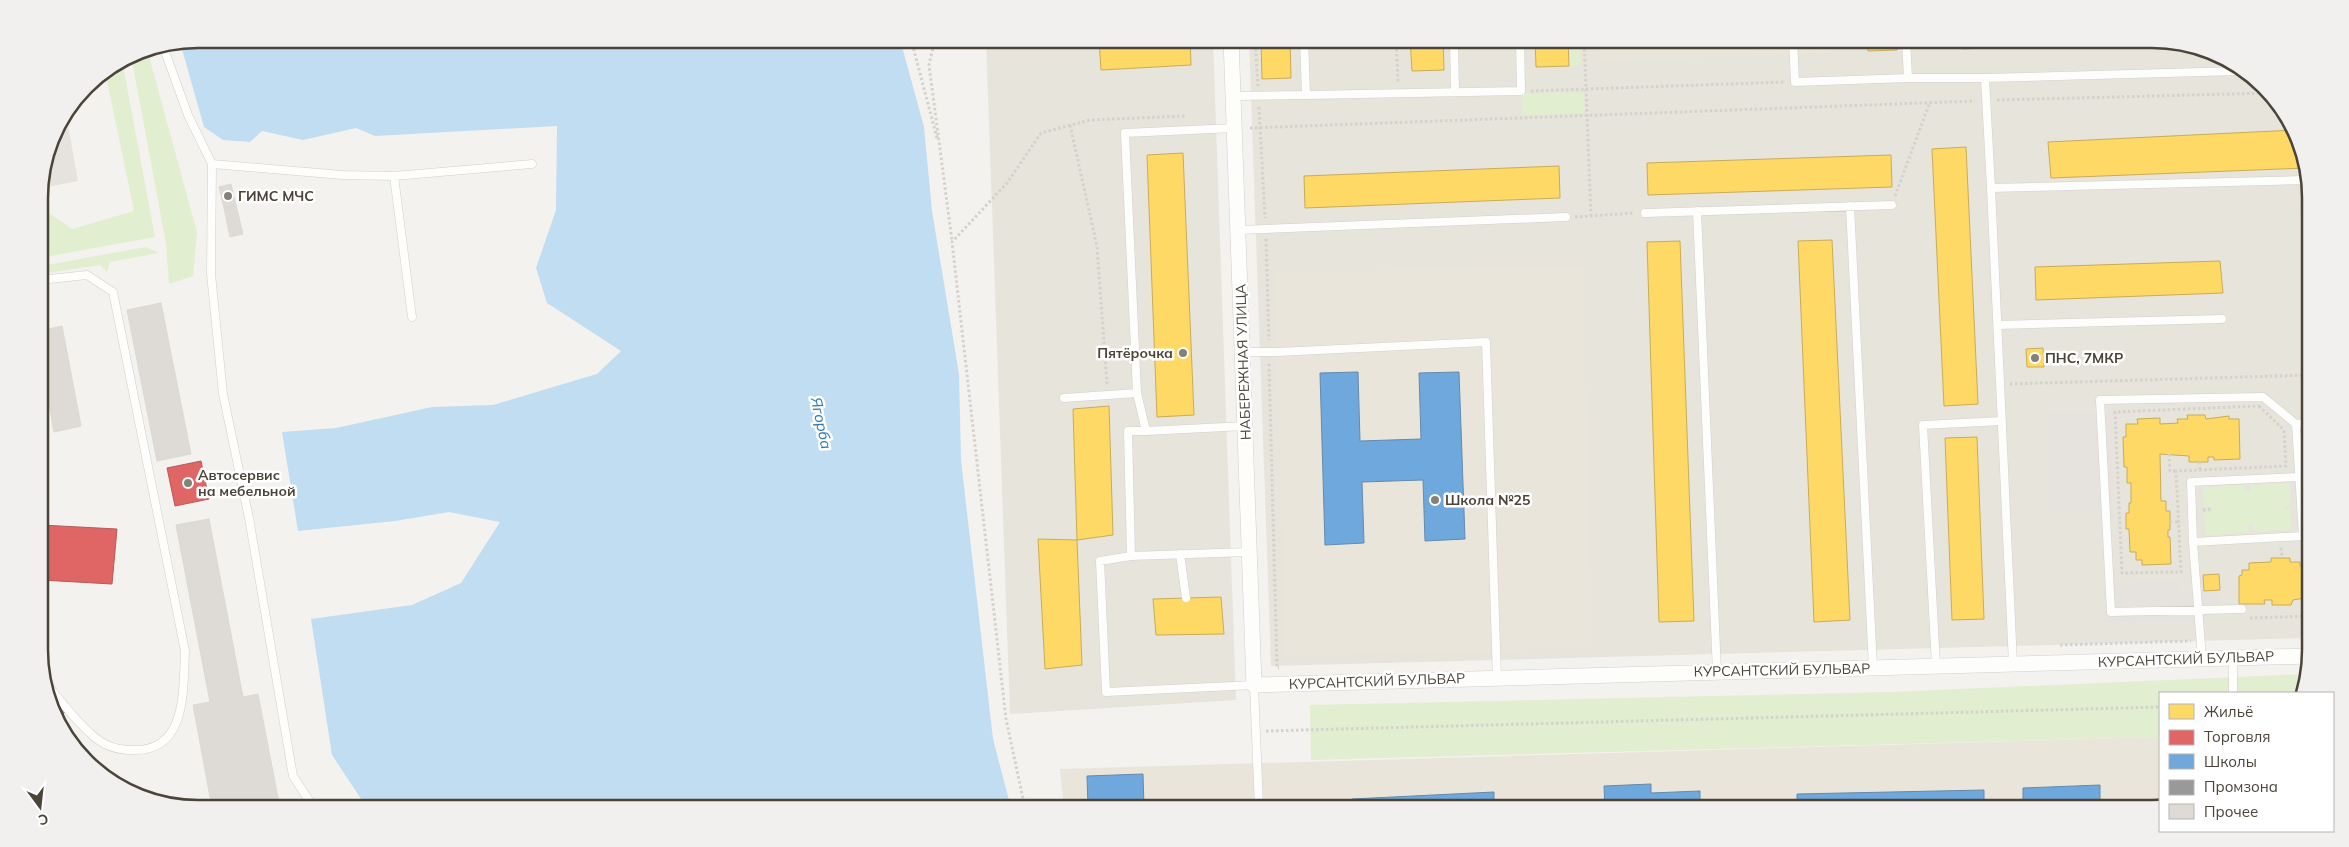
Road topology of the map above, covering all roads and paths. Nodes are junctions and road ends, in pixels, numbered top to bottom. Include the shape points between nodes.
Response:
1 (1232, 47) edge
2 (1304, 47) edge
3 (1396, 47) edge
4 (1454, 47) edge
5 (1520, 47) edge
6 (1584, 47) edge
7 (1793, 47) edge
8 (1906, 47) edge
9 (912, 48) edge
10 (933, 48) edge
11 (165, 51) edge
12 (2232, 71) edge
13 (1908, 78) junction
14 (1985, 78) junction
15 (1795, 82) junction
16 (1587, 89) junction
17 (1521, 91) junction
18 (1455, 92) junction
19 (1398, 93) junction
20 (2258, 93) edge
21 (1306, 95) junction
22 (1234, 96) junction
23 (1987, 100) junction
24 (1930, 102) junction
25 (1586, 115) junction
26 (1196, 116) dead end
27 (1070, 125) junction
28 (1235, 128) junction
29 (940, 150) junction
30 (212, 164) junction
31 (532, 164) dead end
32 (394, 176) junction
33 (2300, 180) edge
34 (1992, 188) junction
35 (1892, 205) joint
36 (1850, 206) junction
37 (1696, 211) junction
38 (1645, 212) joint
39 (1591, 216) junction
40 (1566, 217) joint
41 (1239, 230) junction
42 (952, 242) junction
43 (48, 279) edge
44 (412, 317) dead end
45 (2222, 319) dead end
46 (1998, 324) junction
47 (1242, 352) junction
48 (2302, 375) edge
49 (2001, 385) junction
50 (1137, 393) junction
51 (1108, 395) junction
52 (1064, 398) dead end
53 (2002, 421) junction
54 (2296, 424) junction
55 (2302, 424) edge
56 (1245, 426) junction
57 (1146, 431) junction
58 (2169, 454) dead end
59 (2199, 462) dead end
60 (2200, 470) dead end
61 (2176, 471) dead end
62 (2299, 477) junction
63 (2170, 522) dead end
64 (2178, 522) dead end
65 (2193, 542) junction
66 (2281, 548) dead end
67 (1248, 552) junction
68 (1180, 554) junction
69 (1131, 556) junction
70 (2282, 558) dead end
71 (1186, 598) dead end
72 (2242, 609) dead end
73 (2198, 610) junction
74 (2301, 656) edge
75 (2233, 658) junction
76 (2202, 659) junction
77 (2013, 664) junction
78 (1936, 666) junction
79 (1873, 668) junction
80 (1716, 672) junction
81 (1497, 678) junction
82 (1254, 685) junction
83 (53, 691) edge
84 (2233, 692) edge
85 (2159, 707) edge
86 (1256, 731) junction
87 (1259, 799) edge
88 (309, 800) edge
89 (1023, 800) edge

1 - 22 street, НАБЕРЕЖНАЯ УЛИЦА
2 - 21 lane
3 - 19 path
4 - 18 lane
5 - 17 lane
6 - 16 path
7 - 15 lane
8 - 13 lane
9 - 29 path
10 - 29 path via 929,65
11 - 30 lane via 188,115
12 - 14 lane
13 - 14 lane
13 - 15 lane
14 - 23 lane
15 - 16 path
16 - 17 path
16 - 25 path
17 - 18 lane
18 - 19 lane
19 - 21 lane
20 - 23 path
21 - 22 lane
22 - 28 street, НАБЕРЕЖНАЯ УЛИЦА
23 - 24 path
23 - 34 lane
24 - 25 path
24 - 35 path
25 - 28 path
25 - 39 path
26 - 27 path via 1090,120
27 - 42 path via 1041,133 1007,183
27 - 51 path via 1097,246
28 - 41 street, НАБЕРЕЖНАЯ УЛИЦА
28 - 50 lane via 1125,132
29 - 42 path
30 - 32 lane
30 - 88 lane via 212,274 223,394 249,518 293,776
31 - 32 lane
32 - 44 lane
33 - 34 lane
34 - 46 lane
35 - 36 lane
36 - 37 lane
36 - 79 lane
37 - 38 lane
37 - 80 lane
38 - 39 path
39 - 40 path
40 - 41 lane
41 - 47 street, НАБЕРЕЖНАЯ УЛИЦА
42 - 89 path via 1006,719
43 - 83 lane via 87,275 113,292 185,651 183,697 173,734 160,745 145,751 116,750 91,734
45 - 46 lane
46 - 49 lane
47 - 56 street, НАБЕРЕЖНАЯ УЛИЦА
47 - 81 lane via 1486,342
48 - 49 path
49 - 53 lane
50 - 51 lane
50 - 57 lane
51 - 52 lane
53 - 77 lane
53 - 78 lane via 1923,424
54 - 55 lane
54 - 62 lane
54 - 73 lane via 2263,397 2100,400 2110,612
56 - 57 lane
56 - 67 street, НАБЕРЕЖНАЯ УЛИЦА
57 - 69 lane via 1128,431
58 - 61 path via 2170,471
59 - 60 path
62 - 65 lane via 2302,536
62 - 65 lane via 2190,482
63 - 64 path
65 - 73 lane
66 - 70 path
67 - 68 lane
67 - 82 street, НАБЕРЕЖНАЯ УЛИЦА
68 - 69 lane
68 - 71 lane
69 - 82 lane via 1100,561 1106,692
72 - 73 lane
73 - 76 lane
74 - 75 street, КУРСАНТСКИЙ БУЛЬВАР
75 - 76 street, КУРСАНТСКИЙ БУЛЬВАР
75 - 84 lane
76 - 77 street, КУРСАНТСКИЙ БУЛЬВАР
77 - 78 street, КУРСАНТСКИЙ БУЛЬВАР
78 - 79 street, КУРСАНТСКИЙ БУЛЬВАР
79 - 80 street, КУРСАНТСКИЙ БУЛЬВАР
80 - 81 street, КУРСАНТСКИЙ БУЛЬВАР
81 - 82 street, КУРСАНТСКИЙ БУЛЬВАР
82 - 86 lane
85 - 86 path
86 - 87 lane

